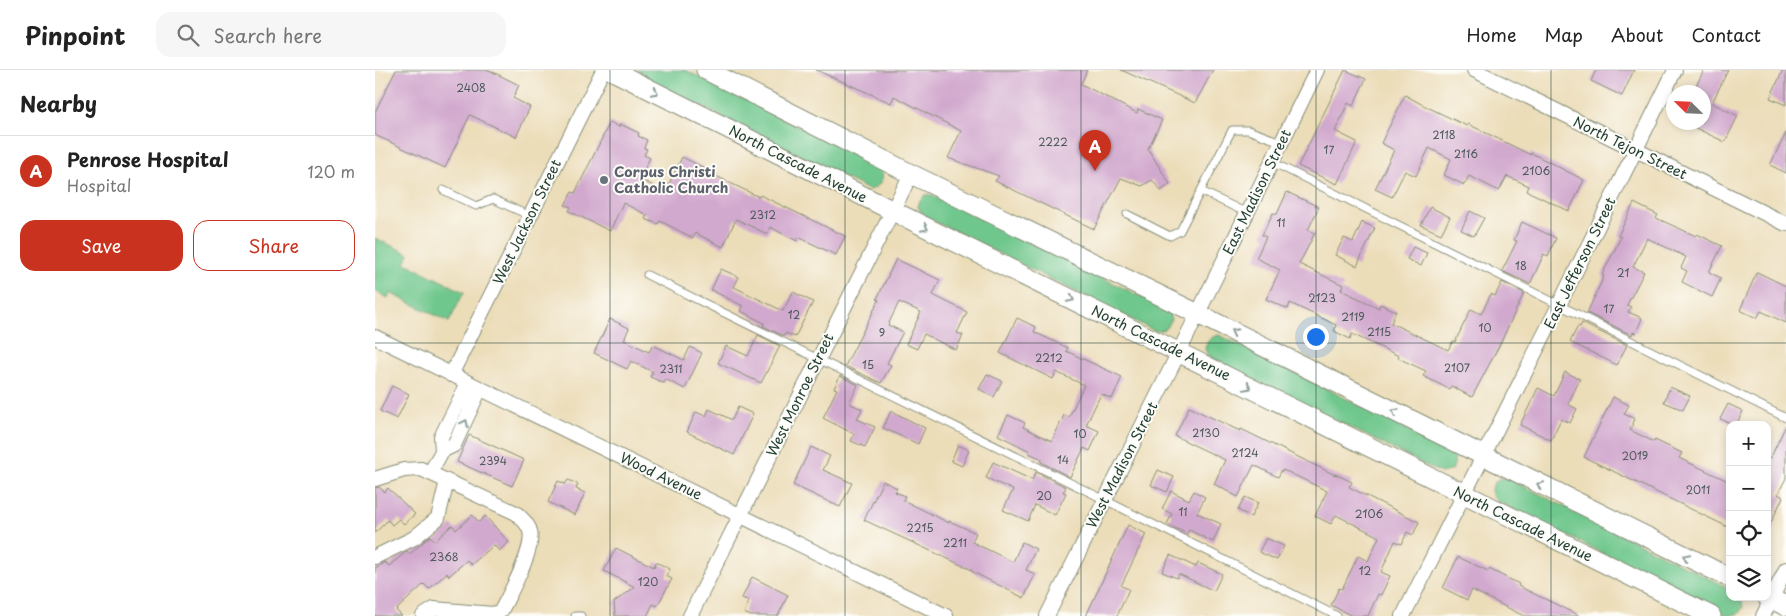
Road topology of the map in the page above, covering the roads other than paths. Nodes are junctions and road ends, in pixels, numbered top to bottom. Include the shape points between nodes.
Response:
1 (603, 70) edge
2 (611, 70) edge
3 (706, 70) edge
4 (1317, 70) edge
5 (1474, 70) edge
6 (1675, 70) edge
7 (1281, 142) junction
8 (1635, 150) junction
9 (1272, 162) junction
10 (911, 174) junction
11 (443, 190) dead end
12 (1201, 191) junction
13 (893, 212) junction
14 (1247, 213) junction
15 (1127, 214) dead end
16 (529, 216) junction
17 (1786, 224) edge
18 (647, 275) dead end
19 (1559, 306) junction
20 (1198, 314) junction
21 (375, 337) edge
22 (1179, 352) junction
23 (817, 360) junction
24 (451, 375) junction
25 (474, 386) junction
26 (1786, 418) edge
27 (1483, 456) junction
28 (430, 474) junction
29 (375, 479) edge
30 (447, 481) junction
31 (1464, 494) junction
32 (1105, 499) junction
33 (741, 514) junction
34 (375, 557) edge
35 (1786, 569) edge
36 (1726, 576) edge
37 (1775, 601) edge
38 (423, 616) edge
39 (575, 616) edge
40 (581, 616) edge
41 (691, 616) edge
42 (946, 616) edge
43 (1047, 616) edge
44 (1337, 616) edge
45 (1403, 616) edge
46 (1711, 616) edge
47 (1763, 616) edge

1 - 16 street, West Jackson Street
2 -> 13 main road, North Cascade Avenue
3 - 10 main road
4 - 7 street, East Madison Street
5 - 8 street, North Tejon Street
6 - 8 street, East Jefferson Street
7 - 9 street, East Madison Street
7 - 12 lane via 1248,130 1232,130
8 - 17 street, North Tejon Street
8 - 19 street, East Jefferson Street
9 - 14 street, East Madison Street
9 - 19 lane
10 - 13 street, West Monroe Street
10 - 20 main road
11 - 16 lane via 476,206 493,199
12 - 14 lane
12 - 15 lane via 1179,231 1170,236
13 -> 22 main road, North Cascade Avenue
13 - 23 street, West Monroe Street
14 - 20 street, East Madison Street
16 - 24 street, West Jackson Street
18 - 23 lane
19 - 26 lane
19 - 27 street, East Jefferson Street
20 - 22 street, West Madison Street
27 -> 20 main road
21 - 24 street, Wood Avenue
22 -> 31 main road, North Cascade Avenue
22 - 32 street, West Madison Street
23 - 32 lane
23 - 33 street, West Monroe Street
24 - 25 street, Wood Avenue
25 - 28 street via 454,445 442,451
25 - 33 street, Wood Avenue
27 - 31 street, East Jefferson Street
36 -> 27 main road
28 - 29 street via 421,469 404,470
28 - 30 street
30 - 34 street via 438,518 414,538
30 - 38 street via 515,513 530,531 529,549 501,611 493,614 434,609
31 - 45 street, East Jefferson Street
31 - 46 main road, North Cascade Avenue
32 - 43 street, West Madison Street
32 - 44 lane
33 - 41 street, West Monroe Street
33 - 42 street, Wood Avenue
35 - 37 street
37 - 47 street
39 - 40 lane

